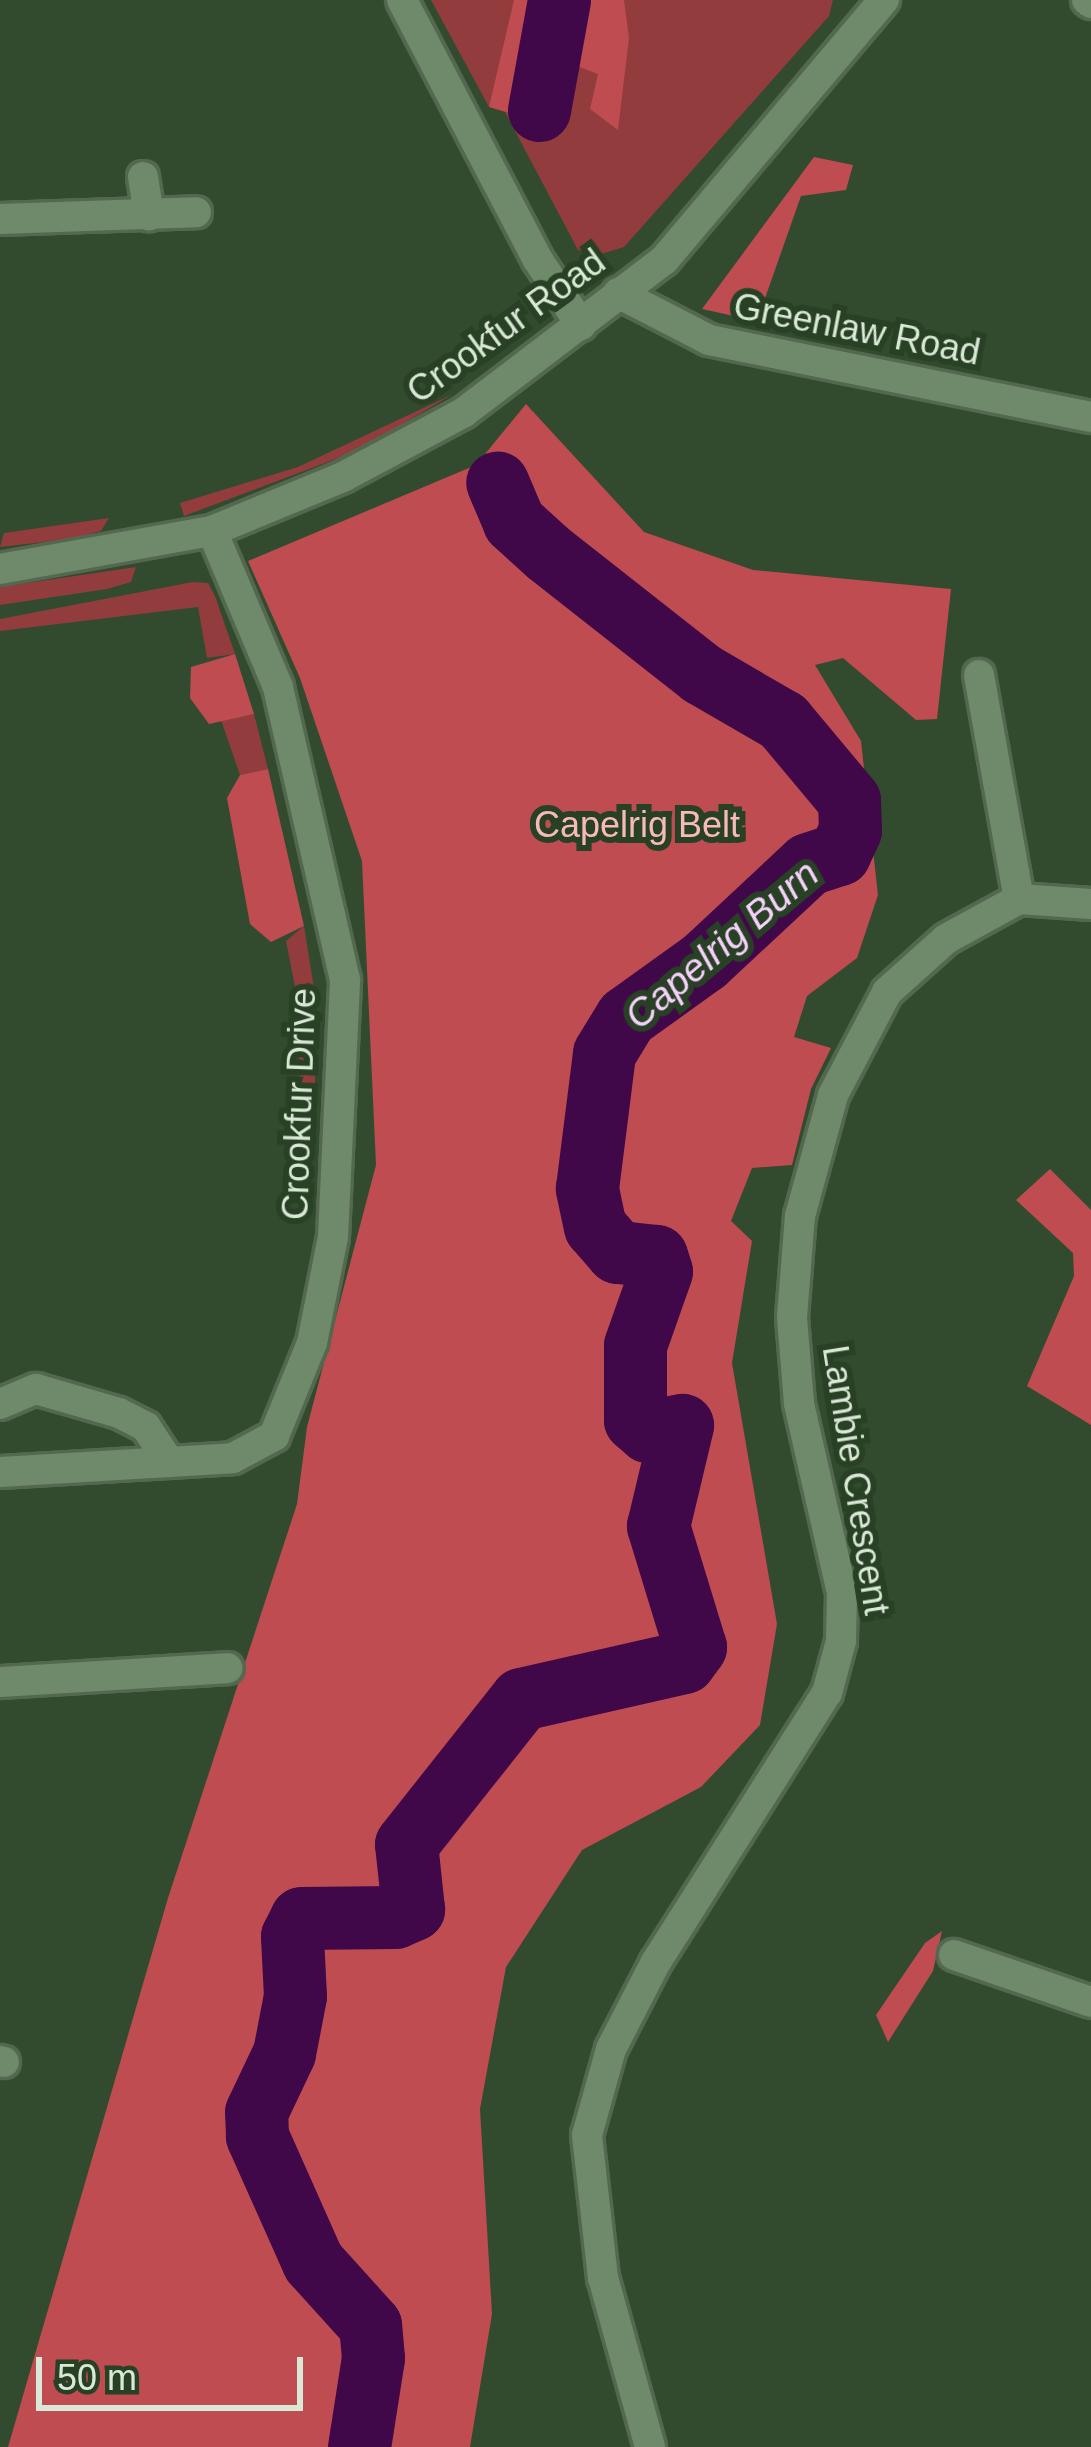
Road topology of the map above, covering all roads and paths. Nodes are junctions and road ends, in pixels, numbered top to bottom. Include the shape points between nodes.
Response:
1 (402, 0) edge
2 (884, 0) edge
3 (143, 178) dead end
4 (196, 212) dead end
5 (149, 216) junction
6 (0, 219) edge
7 (618, 293) junction
8 (581, 325) junction
9 (1091, 417) edge
10 (212, 531) junction
11 (0, 569) edge
12 (979, 675) dead end
13 (1018, 898) junction
14 (1091, 904) edge
15 (0, 1403) edge
16 (169, 1462) junction
17 (0, 1472) edge
18 (228, 1667) dead end
19 (0, 1682) edge
20 (954, 1954) dead end
21 (1091, 2002) edge
22 (650, 2447) edge

1 - 8 street via 538,260
2 - 7 street, Crookfur Road via 664,260
3 - 5 street
4 - 5 street
5 - 6 street
7 - 8 street, Crookfur Road
7 - 9 street, Greenlaw Road via 709,340
8 - 10 street, Crookfur Road via 463,413 343,477
10 - 11 street, Crookfur Road
10 - 16 street, Crookfur Drive via 278,687 312,818 345,980 344,1111 332,1237 311,1343 286,1416 274,1436 233,1458
12 - 13 street
13 - 14 street
13 - 22 street, Lambie Crescent via 946,939 887,992 833,1095 800,1216 792,1317 800,1403 842,1593 841,1641 827,1693 656,1961 610,2049 587,2135 603,2278
15 - 16 street via 36,1389 119,1413 146,1427
16 - 17 street, Crookfur Drive
18 - 19 street
20 - 21 street

